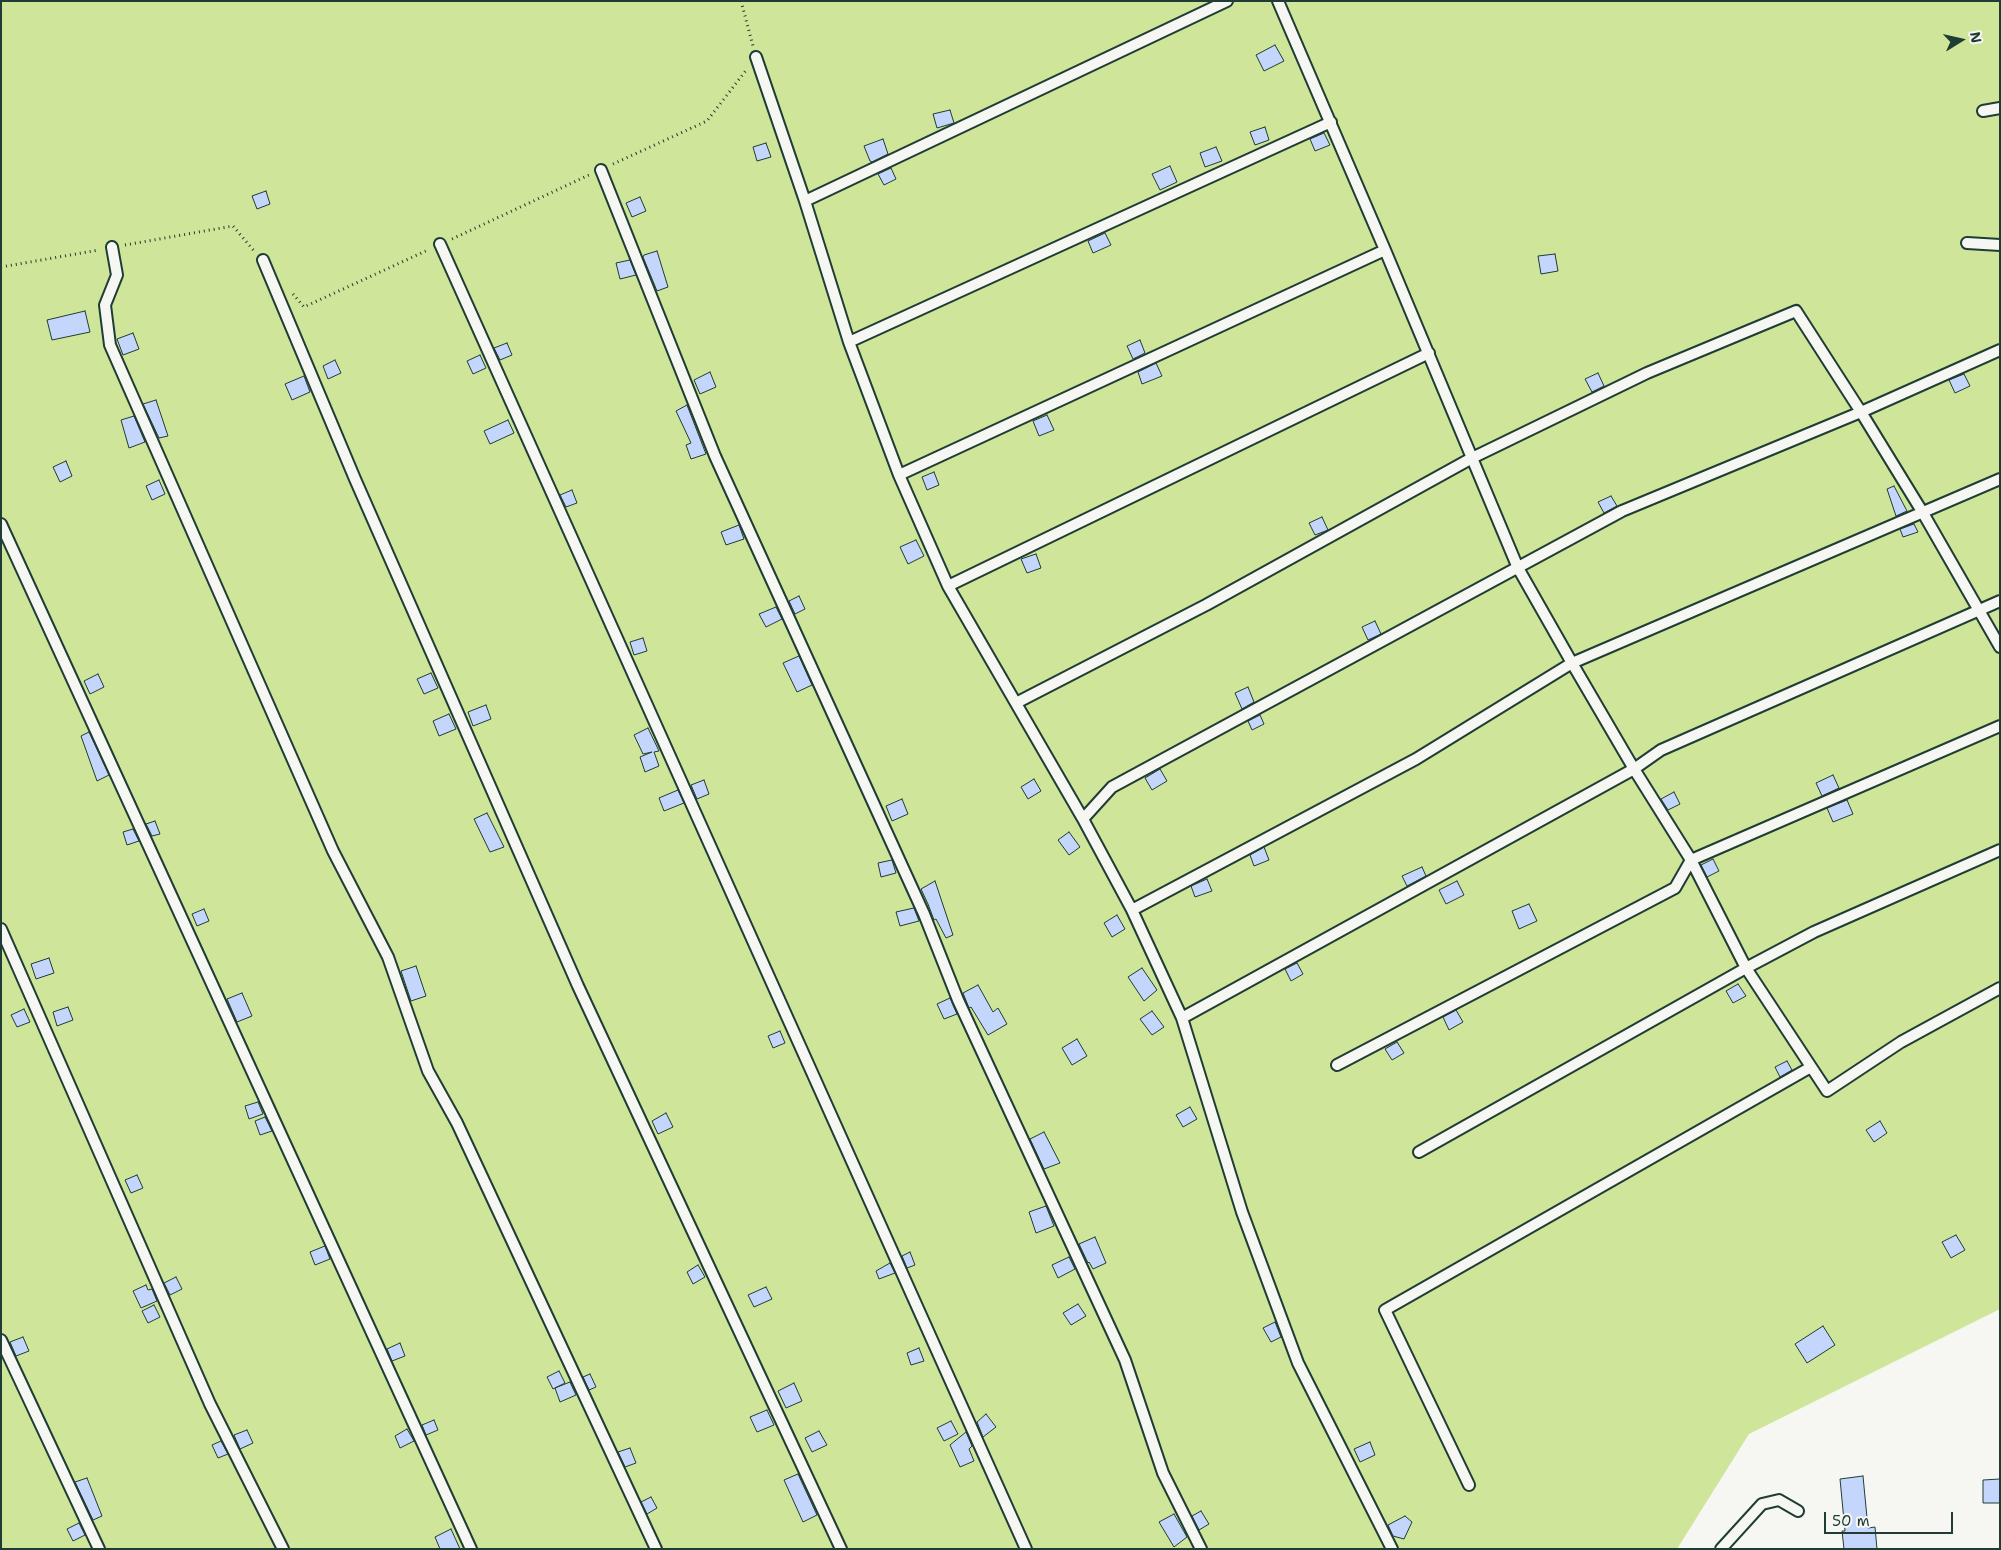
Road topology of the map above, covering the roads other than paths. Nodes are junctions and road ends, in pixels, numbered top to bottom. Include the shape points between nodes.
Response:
1 (1227, 1) edge
2 (1278, 1) edge
3 (756, 57) road end
4 (2000, 108) edge
5 (1983, 111) dead end
6 (1331, 122) junction
7 (601, 170) road end
8 (805, 200) junction
9 (1967, 243) dead end
10 (440, 244) road end
11 (2000, 245) edge
12 (112, 247) road end
13 (1385, 250) junction
14 (263, 260) road end
15 (849, 342) junction
16 (2000, 350) edge
17 (1429, 353) junction
18 (1861, 412) junction
19 (1472, 458) junction
20 (899, 474) junction
21 (2000, 479) edge
22 (1923, 513) junction
23 (1, 524) edge
24 (1518, 568) junction
25 (948, 586) junction
26 (2000, 601) edge
27 (1978, 610) junction
28 (2000, 647) edge
29 (1572, 663) junction
30 (1016, 703) junction
31 (2000, 726) edge
32 (1634, 769) junction
33 (1083, 819) junction
34 (2000, 850) edge
35 (1691, 860) junction
36 (1132, 910) junction
37 (1, 930) edge
38 (1746, 968) junction
39 (2000, 988) edge
40 (1182, 1018) junction
41 (1337, 1065) dead end
42 (1811, 1067) junction
43 (1419, 1152) dead end
44 (1, 1340) edge
45 (1469, 1485) dead end
46 (1798, 1511) dead end
47 (99, 1549) edge
48 (282, 1549) edge
49 (471, 1549) edge
50 (656, 1549) edge
51 (841, 1549) edge
52 (1026, 1549) edge
53 (1201, 1549) edge
54 (1392, 1549) edge
55 (1721, 1549) edge

1 - 8 lane
2 - 6 lane
3 - 8 lane
4 - 5 lane
6 - 13 lane
6 - 15 lane
7 - 53 lane via 715,456 924,914 958,1000 1125,1360 1163,1473
8 - 15 lane
9 - 11 lane
10 - 52 lane
12 - 50 lane via 117,276 105,305 110,345 333,851 388,957 428,1070 457,1123
13 - 17 lane
13 - 20 lane
14 - 51 lane via 355,479 578,986
15 - 20 lane
16 - 18 lane
17 - 19 lane
17 - 25 lane
18 - 19 lane via 1796,311 1646,372
18 - 22 lane
18 - 24 lane via 1622,511
19 - 24 lane
19 - 30 lane via 1206,605
20 - 25 lane
21 - 22 lane
22 - 27 lane
22 - 29 lane
23 - 49 lane
24 - 29 lane
24 - 33 lane via 1112,787
25 - 30 lane
26 - 27 lane
27 - 28 lane
27 - 32 lane via 1662,750
29 - 32 lane
29 - 36 lane via 1416,759
30 - 33 lane
31 - 35 lane
32 - 35 lane
32 - 40 lane
33 - 36 lane
34 - 38 lane via 1814,932
35 - 38 lane
35 - 41 lane via 1675,888
36 - 40 lane
37 - 48 lane via 210,1404
38 - 42 lane
38 - 43 lane
39 - 42 lane via 1901,1042 1827,1091
40 - 54 lane via 1242,1212 1298,1363
42 - 45 lane via 1385,1310
44 - 47 lane
46 - 55 lane via 1779,1500 1762,1504

